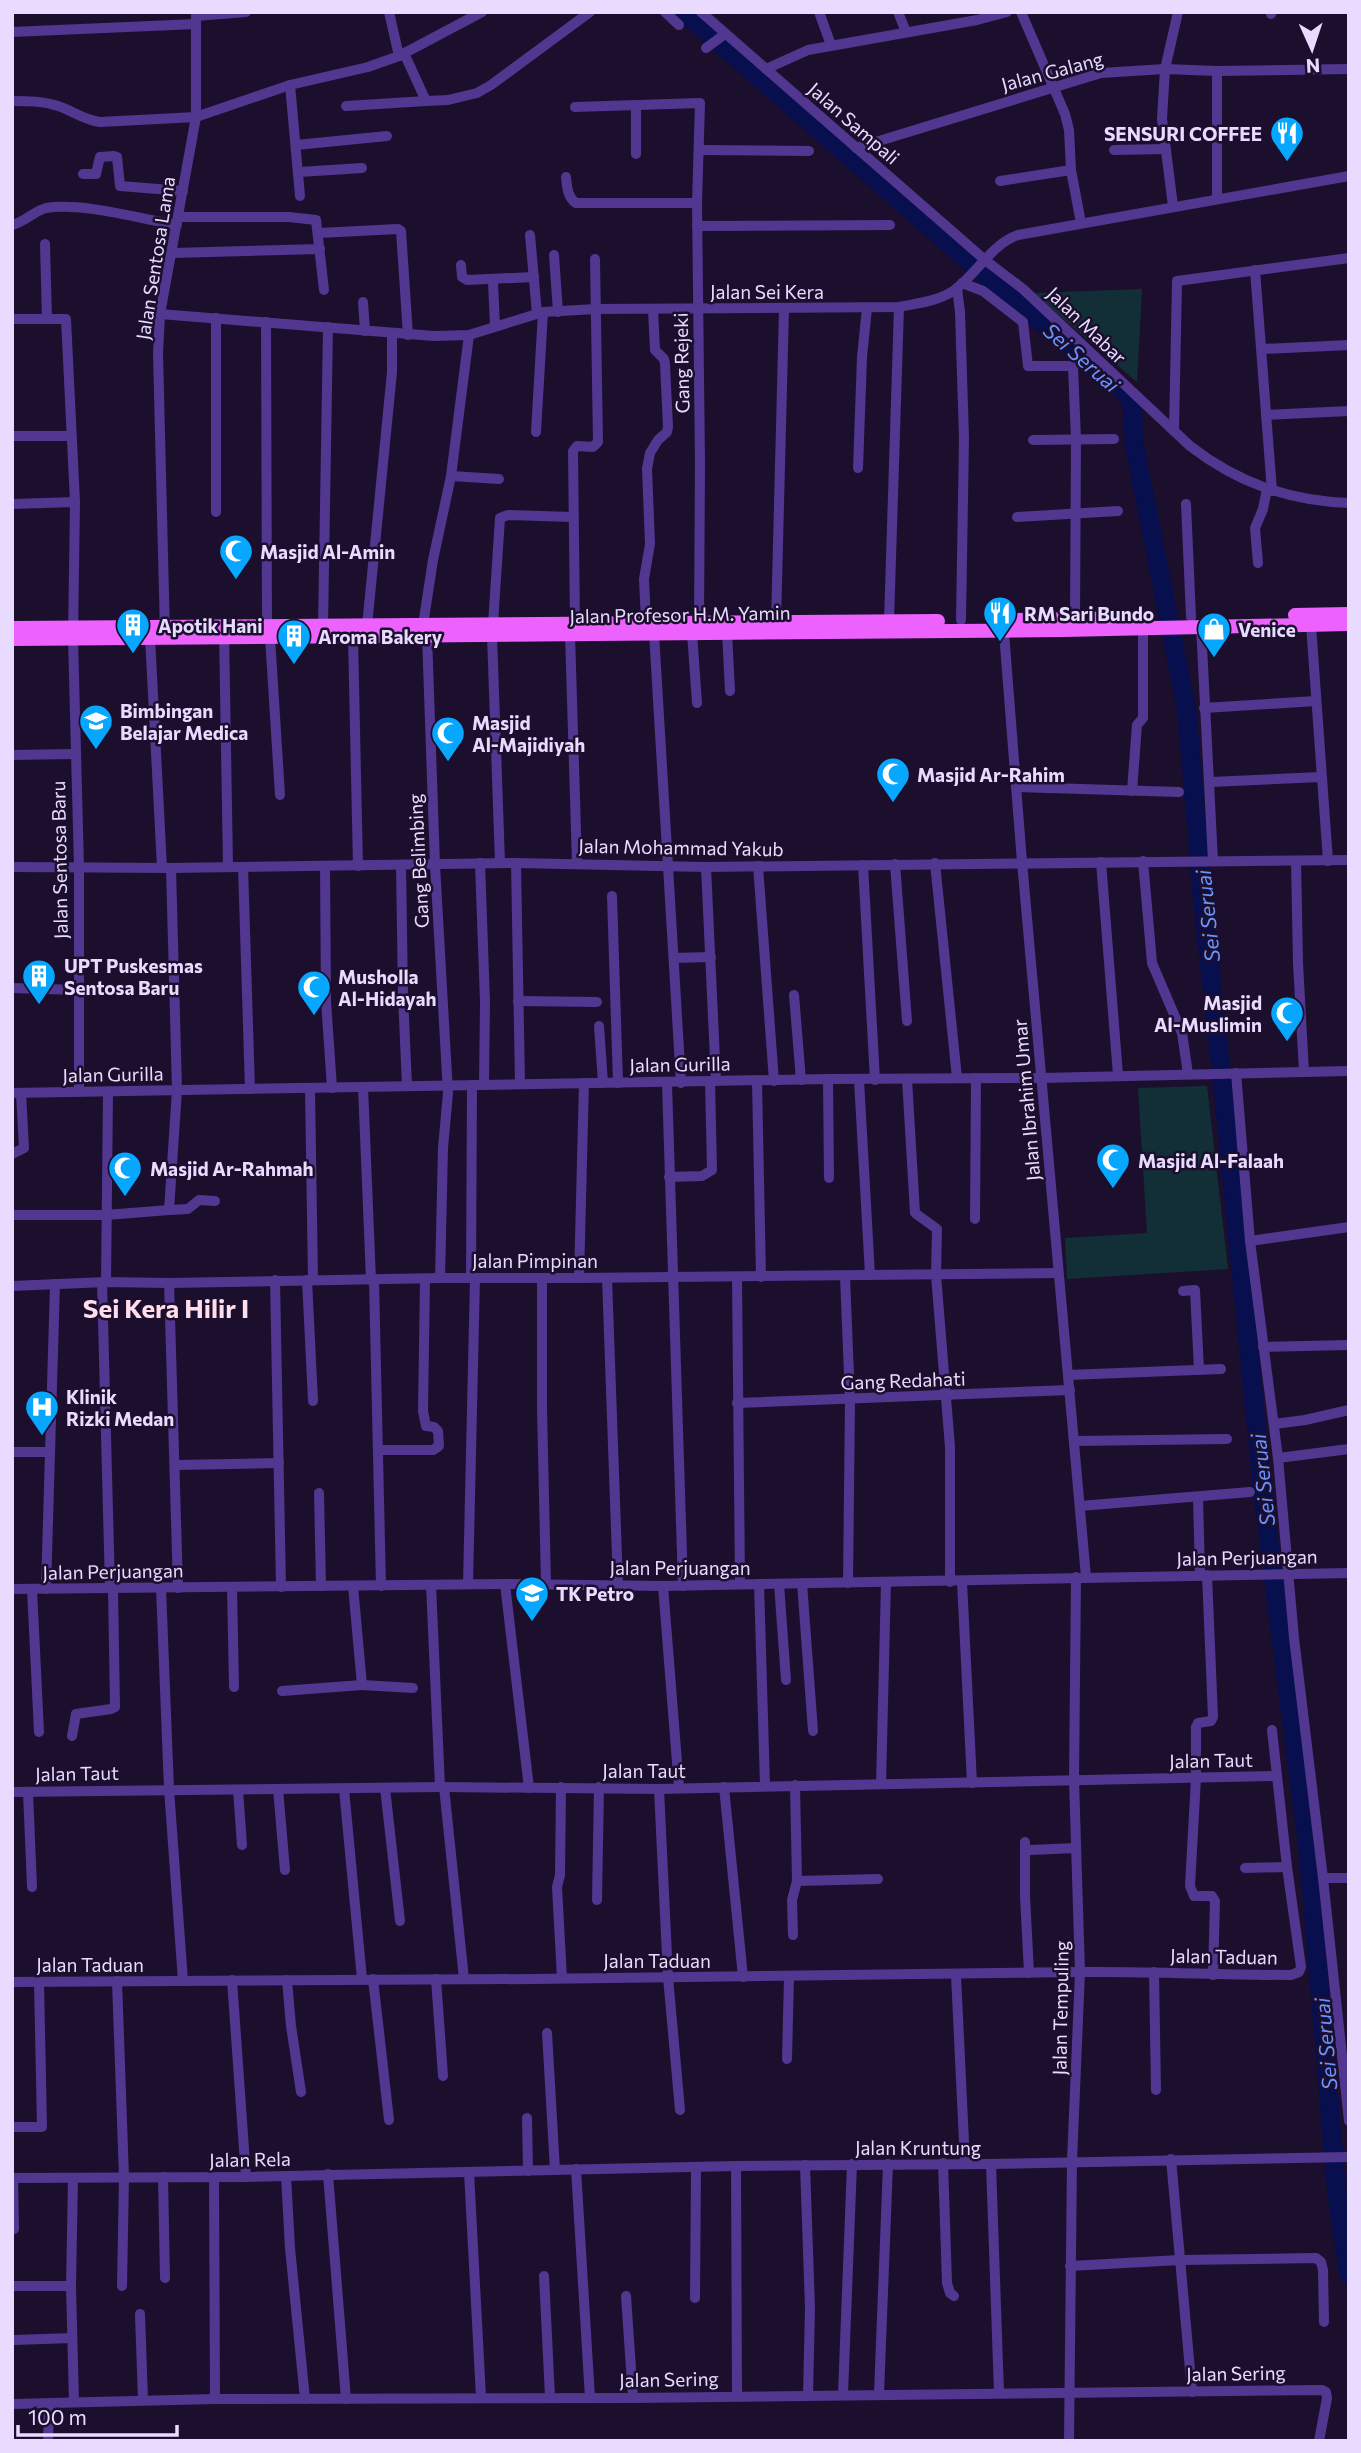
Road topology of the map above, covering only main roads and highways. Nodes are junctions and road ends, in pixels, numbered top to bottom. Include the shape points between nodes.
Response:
1 (1349, 614) edge
2 (1188, 622) junction
3 (1152, 624) junction
4 (1349, 624) edge
5 (859, 625) junction
6 (1004, 625) junction
7 (695, 627) junction
8 (12, 628) edge
9 (425, 630) junction
10 (268, 631) junction
11 (73, 632) junction
12 (12, 639) edge

1 - 2 main road, Jalan Profesor H.M. Yamin
2 - 3 main road, Jalan Profesor H.M. Yamin
2 - 4 main road, Jalan Profesor H.M. Yamin
3 - 6 main road, Jalan Profesor H.M. Yamin
3 - 6 main road, Jalan Profesor H.M. Yamin via 1075,619
5 - 6 main road, Jalan Profesor H.M. Yamin
5 - 6 main road, Jalan Profesor H.M. Yamin via 890,621
5 - 7 main road, Jalan Profesor H.M. Yamin via 776,622
5 - 7 main road, Jalan Profesor H.M. Yamin via 727,632
7 - 9 main road, Jalan Profesor H.M. Yamin
8 - 11 main road, Jalan Profesor H.M. Yamin
9 - 10 main road, Jalan Profesor H.M. Yamin via 323,626
9 - 10 main road, Jalan Profesor H.M. Yamin via 353,637
10 - 11 main road, Jalan Profesor H.M. Yamin
11 - 12 main road, Jalan Profesor H.M. Yamin

